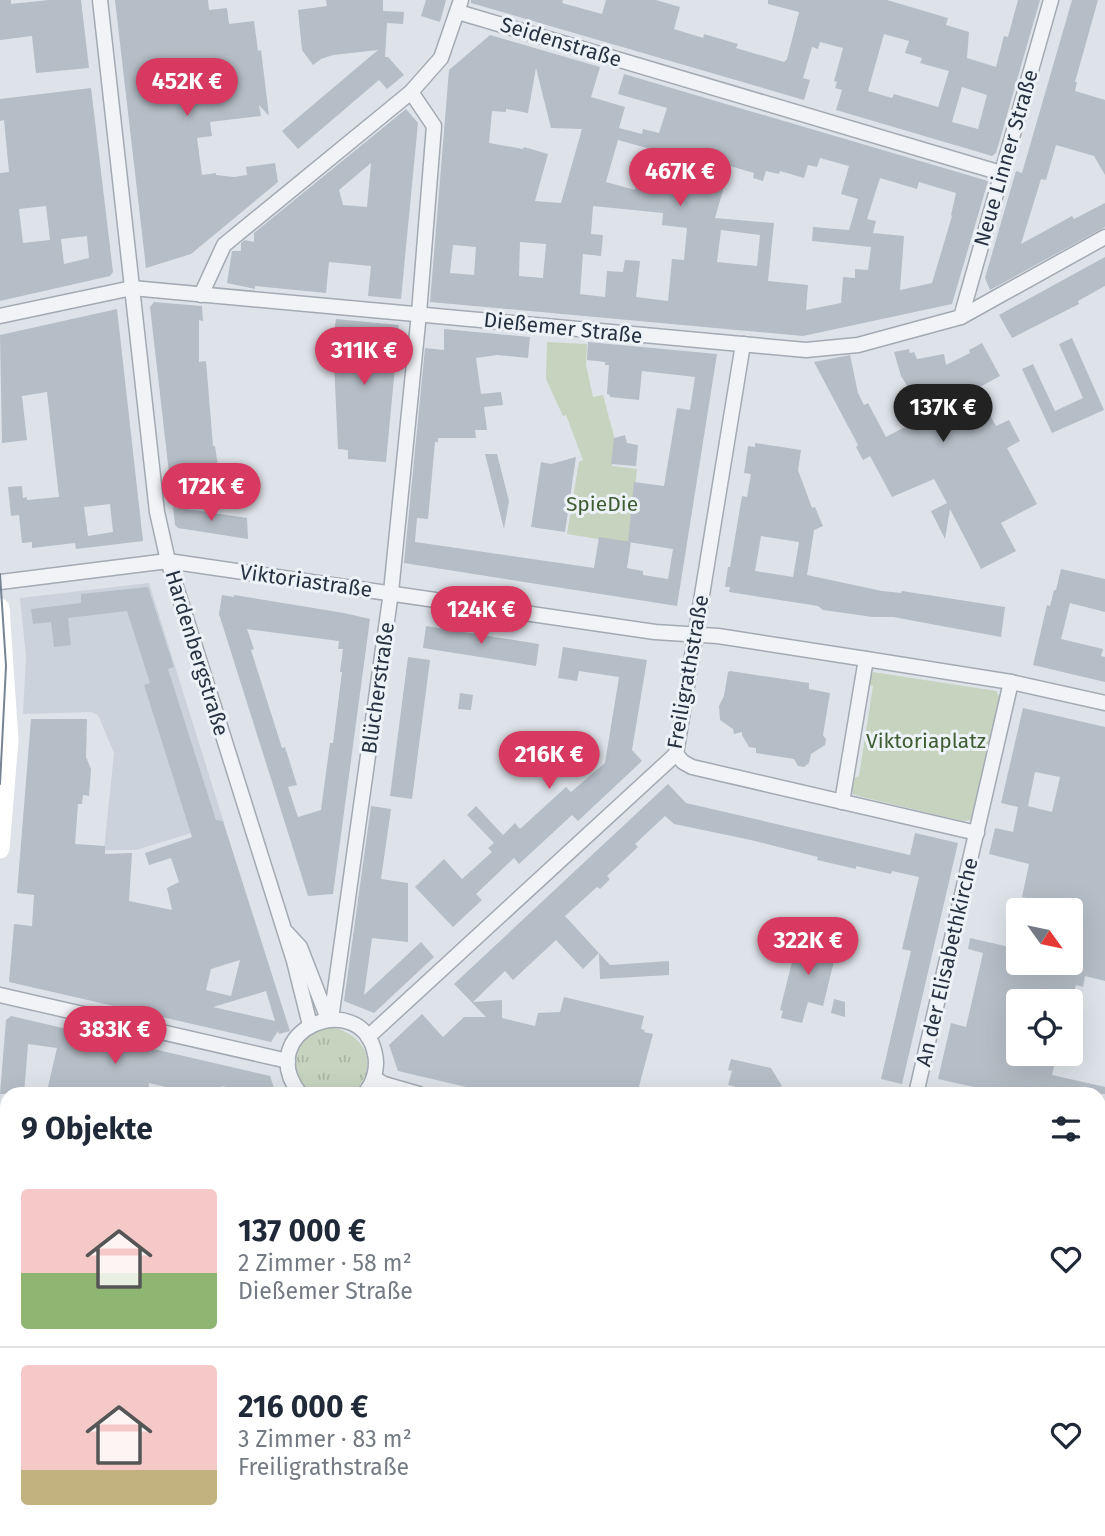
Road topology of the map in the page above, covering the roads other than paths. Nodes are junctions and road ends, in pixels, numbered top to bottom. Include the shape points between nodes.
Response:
1 (100, 0) edge
2 (1051, 0) edge
3 (459, 6) edge
4 (411, 92) junction
5 (1001, 173) junction
6 (1105, 237) edge
7 (132, 288) junction
8 (201, 295) junction
9 (419, 313) junction
10 (0, 316) edge
11 (961, 317) junction
12 (743, 344) junction
13 (169, 561) junction
14 (0, 582) edge
15 (391, 592) junction
16 (0, 608) edge
17 (696, 635) junction
18 (866, 659) junction
19 (1, 671) edge
20 (1011, 682) junction
21 (1105, 703) edge
22 (676, 754) junction
23 (842, 802) junction
24 (977, 833) junction
25 (0, 849) edge
26 (283, 928) junction
27 (0, 995) edge
28 (330, 1019) junction
29 (310, 1025) junction
30 (368, 1037) junction
31 (288, 1061) junction
32 (382, 1085) edge
33 (296, 1087) edge
34 (915, 1087) edge

1 - 7 street, Hardenbergstraße
2 - 5 street, Neue Linner Straße
3 - 4 street, Seidenstraße via 441,58
3 - 5 street, Seidenstraße
4 - 8 street, Seidenstraße via 224,245
4 - 9 street, Blücherstraße via 434,126
5 - 11 street, Neue Linner Straße
6 - 11 street, Dießemer Straße
7 - 8 street, Dießemer Straße
7 - 10 street, Dießemer Straße
7 - 13 street, Hardenbergstraße via 157,512
8 - 9 street, Dießemer Straße
9 - 12 street, Dießemer Straße
9 - 15 street, Blücherstraße
11 - 12 street, Dießemer Straße via 858,345 806,350
12 - 17 street, Freiligrathstraße
13 - 14 street, Viktoriastraße
13 - 15 street, Viktoriastraße
13 - 26 street, Hardenbergstraße
15 - 17 street, Viktoriastraße
15 - 28 street, Blücherstraße
16 - 19 main road
17 - 18 street
17 - 22 street, Freiligrathstraße
18 - 20 street
18 - 23 street
19 - 25 main road via 9,740
20 - 21 street
20 - 24 street
22 - 23 street via 692,767
22 - 30 street, Freiligrathstraße
23 - 24 street
24 - 34 street, An der Elisabethkirche
26 - 28 street, Hardenbergstraße via 300,947
26 - 29 street, Hardenbergstraße
27 - 31 street
28 - 29 street
28 - 30 street via 358,1027
29 - 31 street via 295,1040
30 - 32 street
31 - 33 street

